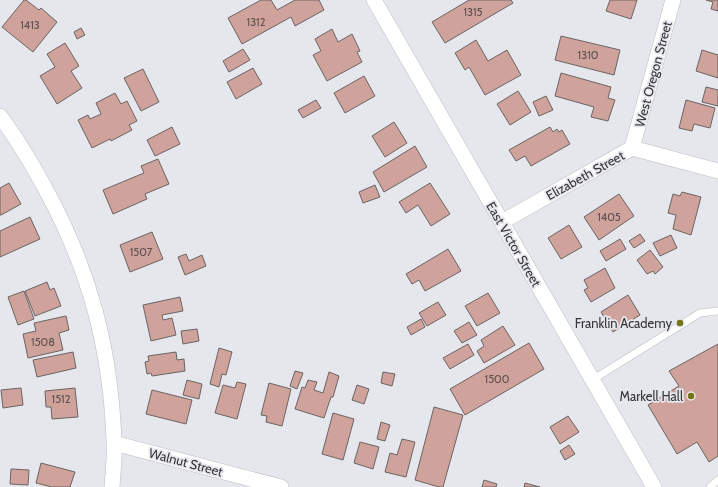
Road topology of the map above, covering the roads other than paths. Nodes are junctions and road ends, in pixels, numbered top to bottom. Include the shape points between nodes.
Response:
1 (374, 0) edge
2 (673, 0) edge
3 (0, 116) edge
4 (632, 148) junction
5 (718, 171) edge
6 (502, 222) junction
7 (718, 311) edge
8 (592, 380) junction
9 (114, 443) junction
10 (718, 480) edge
11 (112, 487) edge
12 (281, 487) edge
13 (654, 487) edge
14 (710, 487) edge

1 - 6 street, East Victor Street
2 - 4 street, West Oregon Street
3 - 9 street via 26,152 62,220 79,260 95,312 107,366
4 - 5 street, Elizabeth Street
4 - 6 street, Elizabeth Street
6 - 8 street, East Victor Street
7 - 8 lane via 700,313
8 - 13 street, East Victor Street
9 - 11 street
9 - 12 street, Walnut Street
10 - 14 lane

